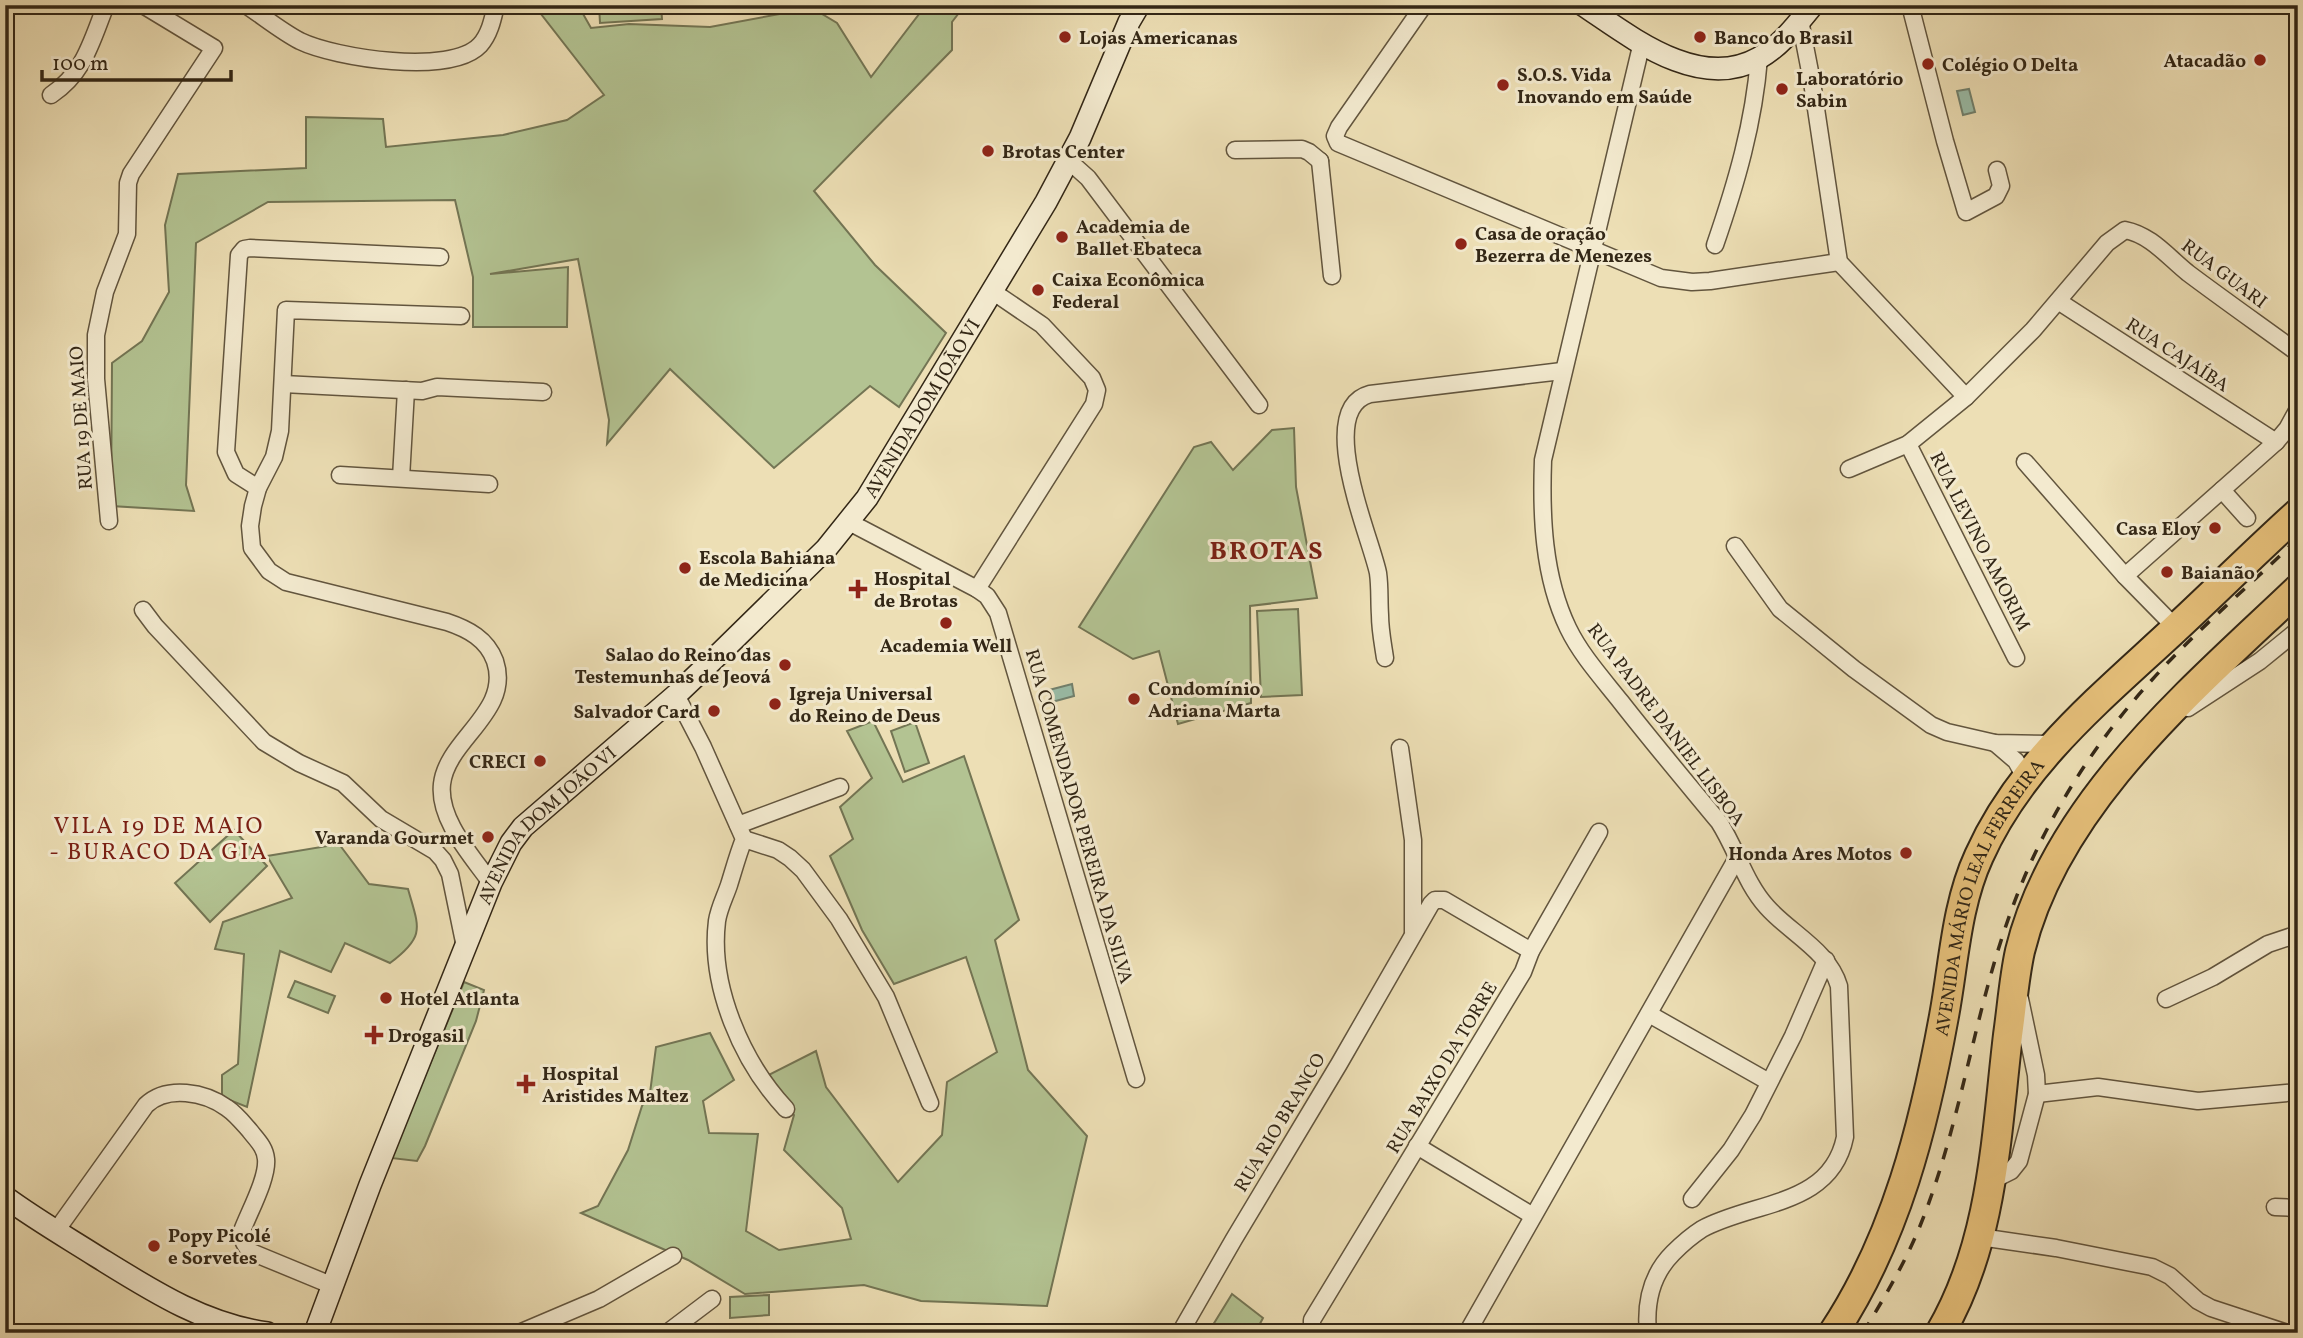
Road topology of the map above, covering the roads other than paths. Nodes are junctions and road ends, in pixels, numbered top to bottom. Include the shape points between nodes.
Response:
1 (106, 5) edge
2 (143, 5) edge
3 (246, 5) edge
4 (496, 5) edge
5 (1424, 5) edge
6 (1583, 5) edge
7 (1910, 5) edge
8 (1136, 6) edge
9 (1807, 13) edge
10 (1642, 43) junction
11 (1759, 58) junction
12 (51, 95) dead end
13 (1335, 138) junction
14 (1235, 150) dead end
15 (1069, 161) junction
16 (1320, 162) junction
17 (1997, 170) dead end
18 (2125, 230) joint
19 (1715, 245) dead end
20 (1593, 250) junction
21 (440, 257) dead end
22 (1839, 262) junction
23 (1332, 276) dead end
24 (992, 291) junction
25 (2058, 301) junction
26 (461, 316) dead end
27 (2298, 353) edge
28 (1562, 371) junction
29 (283, 384) junction
30 (405, 390) junction
31 (543, 392) dead end
32 (1966, 397) junction
33 (1259, 405) dead end
34 (2298, 409) edge
35 (2276, 442) junction
36 (1908, 444) junction
37 (2025, 462) dead end
38 (1849, 470) dead end
39 (340, 475) dead end
40 (401, 478) junction
41 (489, 484) dead end
42 (258, 488) junction
43 (2222, 490) junction
44 (2298, 496) edge
45 (2298, 513) edge
46 (2247, 518) dead end
47 (109, 521) dead end
48 (849, 522) junction
49 (2267, 540) junction
50 (1735, 545) dead end
51 (2125, 576) junction
52 (977, 589) junction
53 (2298, 589) edge
54 (143, 610) dead end
55 (2176, 628) junction
56 (2298, 631) edge
57 (1385, 658) dead end
58 (2016, 658) dead end
59 (676, 695) junction
60 (2153, 730) junction
61 (1995, 743) junction
62 (2054, 744) junction
63 (1399, 748) dead end
64 (2026, 779) junction
65 (840, 786) dead end
66 (741, 832) junction
67 (1599, 832) dead end
68 (1737, 858) junction
69 (491, 883) junction
70 (1413, 932) junction
71 (2298, 934) edge
72 (465, 947) junction
73 (1531, 951) junction
74 (1826, 960) junction
75 (2015, 976) junction
76 (2166, 999) dead end
77 (1649, 1014) junction
78 (1136, 1079) dead end
79 (1769, 1082) junction
80 (2298, 1092) edge
81 (2037, 1094) junction
82 (930, 1103) dead end
83 (786, 1109) dead end
84 (1417, 1146) junction
85 (1991, 1181) junction
86 (5, 1197) edge
87 (1692, 1199) dead end
88 (2275, 1207) dead end
89 (2298, 1208) edge
90 (1533, 1216) junction
91 (56, 1231) junction
92 (1980, 1237) junction
93 (673, 1256) dead end
94 (331, 1285) junction
95 (712, 1299) dead end
96 (1312, 1326) edge
97 (1831, 1331) edge
98 (267, 1333) edge
99 (315, 1333) edge
100 (519, 1333) edge
101 (667, 1333) edge
102 (1180, 1333) edge
103 (1467, 1333) edge
104 (1648, 1333) edge
105 (1940, 1333) edge
106 (2287, 1333) edge

1 - 12 street via 80,68
2 - 47 street, RUA 19 DE MAIO via 214,48 128,183 127,234 105,292 96,335
3 - 4 street via 308,44 408,63 475,49 489,31
5 - 13 street
6 - 10 main road
7 - 17 street via 1966,212 1996,195 2001,186
8 - 15 main road, AVENIDA DOM JOÃO VI
9 - 11 main road
9 - 22 street via 1812,82
10 - 11 main road via 1703,68 1740,66
10 - 20 street, RUA PADRE DANIEL LISBOA
11 - 19 street via 1745,149
13 - 16 street
13 - 20 street via 1340,144
14 - 16 street via 1301,149
15 - 24 main road, AVENIDA DOM JOÃO VI
15 - 33 street via 1087,178
16 - 23 street
18 - 25 street, RUA LEVINO AMORIM via 2107,243
18 - 27 street, RUA GUARI via 2153,243
20 - 22 street via 1646,274 1684,281
20 - 28 street, RUA PADRE DANIEL LISBOA
21 - 42 street via 250,248 239,255 226,452 236,474
22 - 32 street
24 - 48 main road, AVENIDA DOM JOÃO VI
24 - 52 street via 1042,325 1092,378 1097,390 1094,404
25 - 32 street, RUA LEVINO AMORIM
25 - 35 street, RUA CAJAÍBA
26 - 29 street via 286,310
28 - 57 street via 1370,394 1362,396 1350,414 1347,464 1378,576
28 - 68 street, RUA PADRE DANIEL LISBOA via 1543,460 1542,490 1549,563 1561,612 1593,667 1719,822
29 - 30 street
29 - 42 street via 278,445
30 - 31 street
30 - 40 street
32 - 36 street, RUA LEVINO AMORIM
34 - 35 street
35 - 43 street
36 - 38 street, RUA LEVINO AMORIM
36 - 58 street, RUA LEVINO AMORIM
37 - 51 street
39 - 40 street
40 - 41 street
42 - 69 street via 250,526 252,548 276,577 463,627 486,644 498,671 497,686 492,702 451,760 442,785 451,824
43 - 46 street
43 - 51 street
44 - 49 main road, AVENIDA MÁRIO LEAL FERREIRA
45 - 49 highway, AVENIDA MÁRIO LEAL FERREIRA
48 - 52 street, RUA COMENDADOR PEREIRA DA SILVA
48 - 59 main road, AVENIDA DOM JOÃO VI
49 - 55 highway, AVENIDA MÁRIO LEAL FERREIRA
50 - 61 street via 1780,609 1854,668 1931,725
51 - 55 street
52 - 78 street, RUA COMENDADOR PEREIRA DA SILVA via 998,612
53 - 60 highway
54 - 72 street via 264,742 343,783 381,819 435,851 450,874
55 - 62 highway, AVENIDA MÁRIO LEAL FERREIRA
56 - 60 street via 2260,662
59 - 66 street
59 - 69 main road, AVENIDA DOM JOÃO VI via 523,827
60 - 75 highway via 2096,799 2060,856 2031,919
61 - 62 street
61 - 64 street via 2016,761
62 - 64 highway, AVENIDA MÁRIO LEAL FERREIRA
63 - 70 street, RUA RIO BRANCO via 1413,840
64 - 97 highway, AVENIDA MÁRIO LEAL FERREIRA via 1990,833 1970,878 1936,1062 1907,1176 1876,1255
65 - 66 street
66 - 82 street via 790,858 839,919 886,997
66 - 83 street via 718,917 719,970 746,1051
67 - 73 street, RUA BAIXO DA TORRE
68 - 74 street via 1768,908
68 - 77 street, RUA PADRE DANIEL LISBOA
69 - 72 main road, AVENIDA DOM JOÃO VI
70 - 73 street, RUA RIO BRANCO via 1439,899
70 - 102 street, RUA RIO BRANCO
71 - 76 street via 2268,944
72 - 94 main road, AVENIDA DOM JOÃO VI
73 - 84 street, RUA BAIXO DA TORRE via 1523,972
74 - 79 street
74 - 104 street via 1839,986 1842,1151 1828,1174 1809,1189 1720,1221 1685,1241 1662,1264 1653,1286
75 - 81 street
75 - 85 highway
77 - 79 street
77 - 90 street, RUA PADRE DANIEL LISBOA
79 - 87 street via 1744,1130
80 - 81 street via 2198,1101 2098,1087
81 - 85 street via 2019,1161
84 - 90 street
84 - 96 street, RUA BAIXO DA TORRE
85 - 92 highway
86 - 91 main road
88 - 89 street
90 - 103 street, RUA PADRE DANIEL LISBOA
91 - 94 street via 146,1105 162,1095 204,1096 239,1118 266,1156 266,1169 242,1231 246,1247
91 - 98 main road via 190,1311 219,1323
92 - 105 highway
92 - 106 street via 2152,1267 2211,1308
93 - 100 street via 599,1300
94 - 99 main road, AVENIDA DOM JOÃO VI
95 - 101 street

